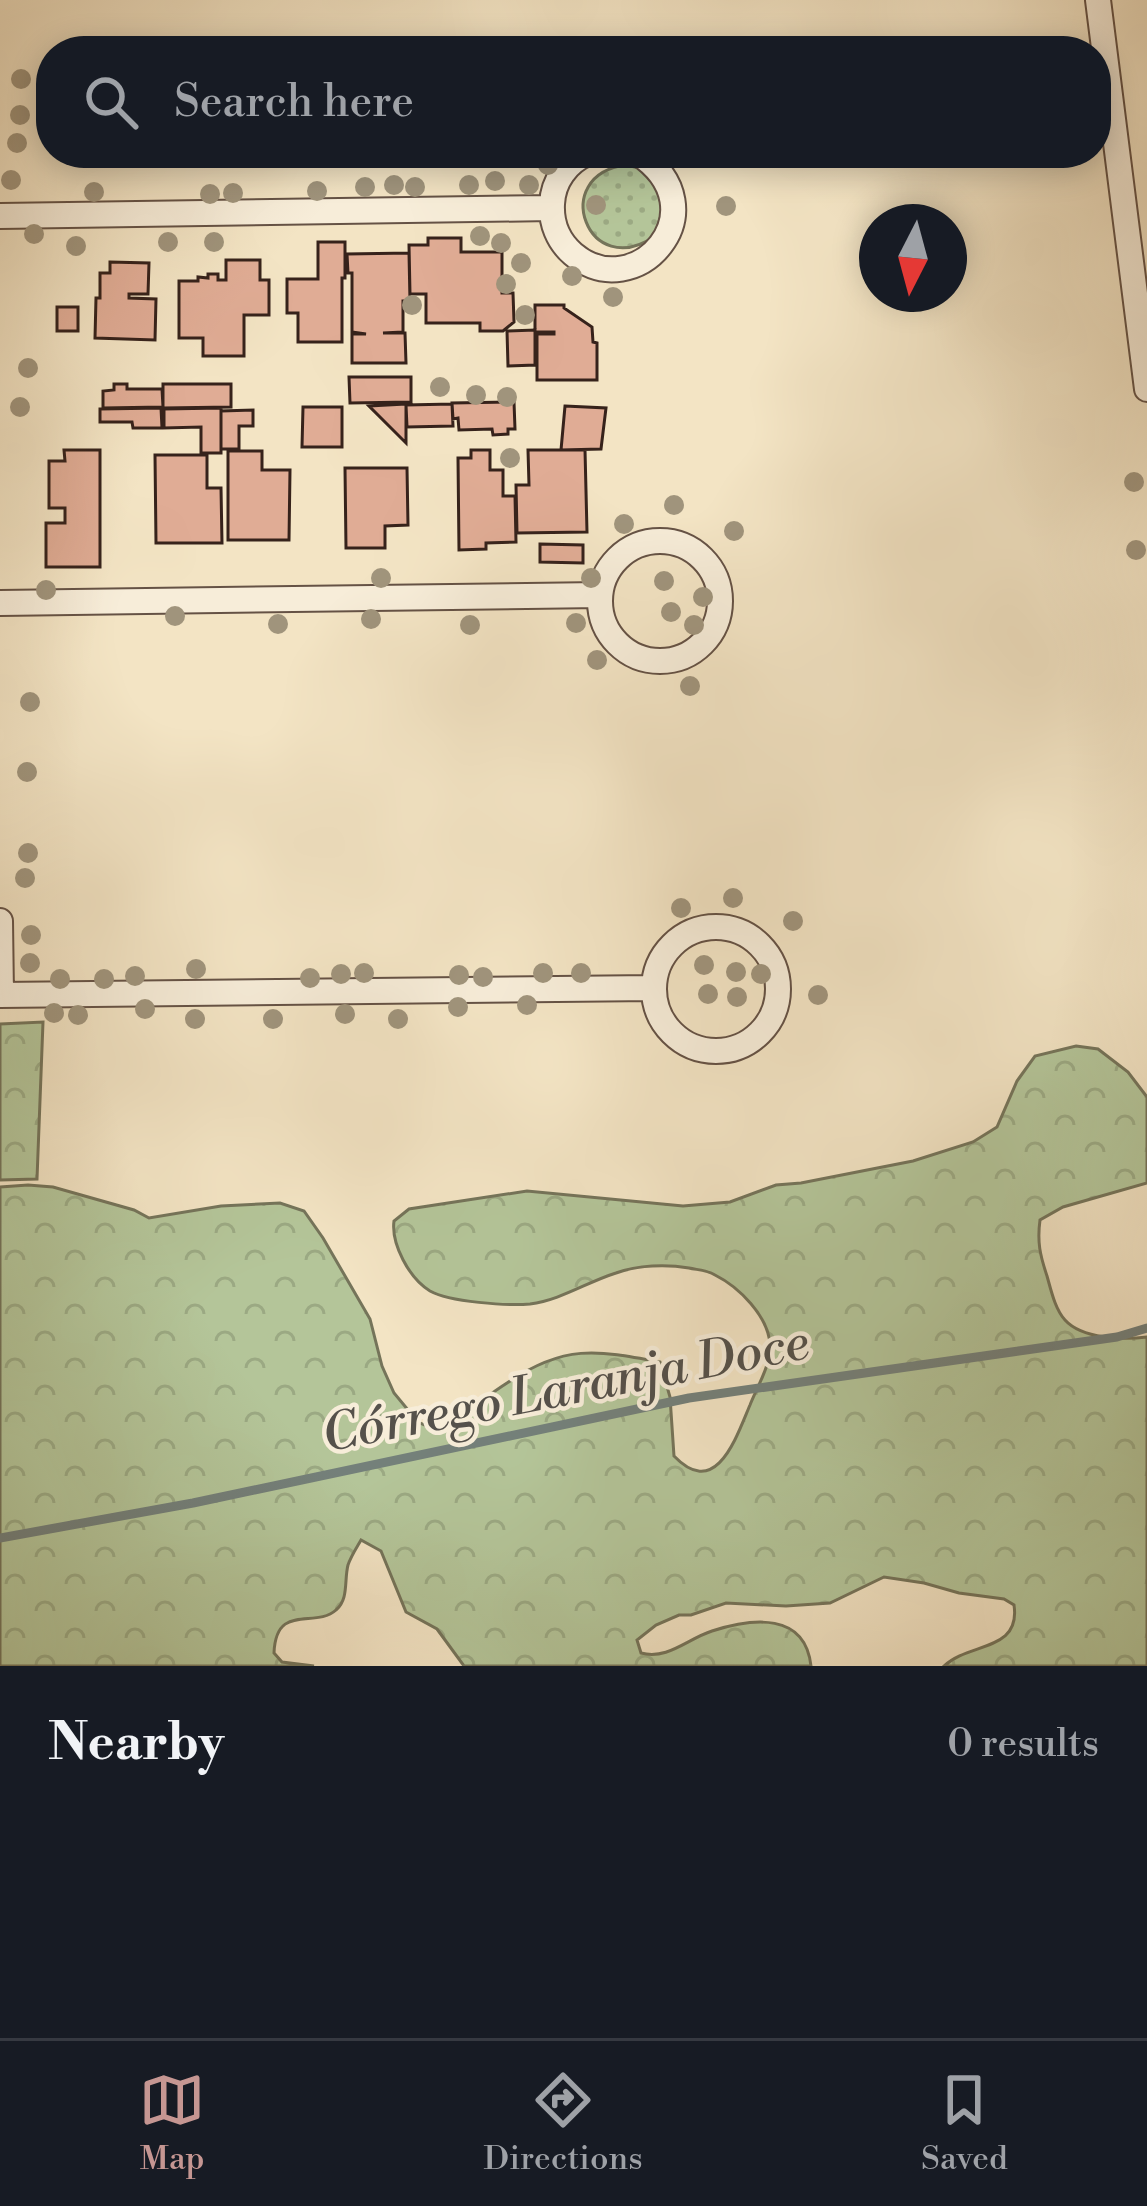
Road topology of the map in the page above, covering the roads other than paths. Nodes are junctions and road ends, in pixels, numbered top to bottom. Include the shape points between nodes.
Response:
1 (1098, 0) edge
2 (1103, 36) edge
3 (1111, 103) edge
4 (566, 168) edge
5 (658, 168) edge
6 (551, 208) junction
7 (0, 216) edge
8 (1147, 389) edge
9 (600, 596) junction
10 (0, 603) edge
11 (0, 921) edge
12 (653, 988) junction
13 (1, 995) edge

1 - 2 street
3 - 8 street
4 - 6 street
5 - 6 street via 674,201 672,222 665,240 635,265 596,267 578,259 554,228
6 - 7 street
9 - 9 street via 601,616 624,650 662,662 700,647 720,612 715,574 688,547 669,541 631,548 605,576
9 - 10 street
11 - 13 street
12 - 12 street via 665,1026 698,1049 718,1052 738,1048 769,1023 779,984 762,946 724,927 683,935 667,949
12 - 13 street

